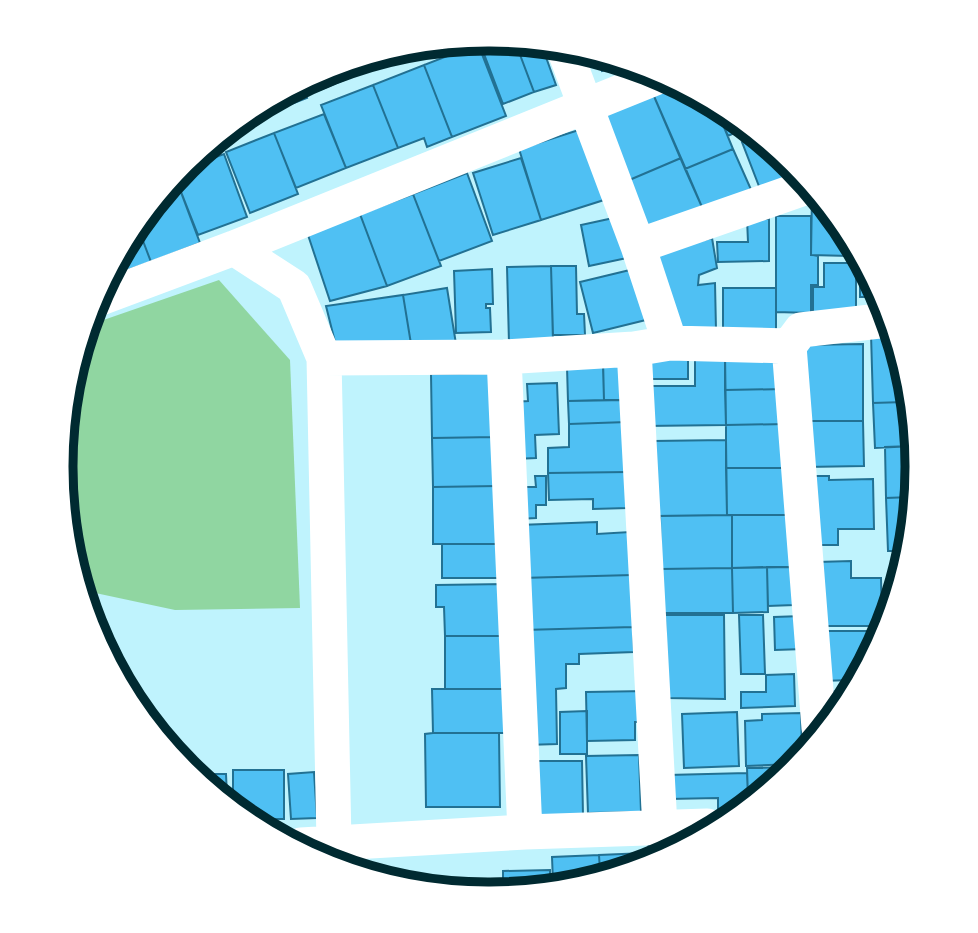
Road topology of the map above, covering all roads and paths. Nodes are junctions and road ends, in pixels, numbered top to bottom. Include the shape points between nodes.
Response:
1 (568, 59) edge
2 (647, 82) edge
3 (587, 106) junction
4 (800, 190) edge
5 (638, 246) junction
6 (234, 248) junction
7 (111, 294) edge
8 (878, 321) edge
9 (670, 343) junction
10 (789, 346) junction
11 (634, 349) junction
12 (504, 357) junction
13 (324, 358) junction
14 (818, 721) edge
15 (698, 826) edge
16 (660, 827) junction
17 (525, 832) junction
18 (317, 844) edge

1 - 3 street
2 - 3 street
3 - 5 street
3 - 6 street
4 - 5 street
5 - 9 street
6 - 7 street
6 - 13 street via 294,287
8 - 10 street via 801,330
9 - 10 street
9 - 11 street
10 - 14 street
11 - 12 street
11 - 16 street
12 - 13 street
12 - 17 street
13 - 18 street
15 - 16 street
16 - 17 street
17 - 18 street

